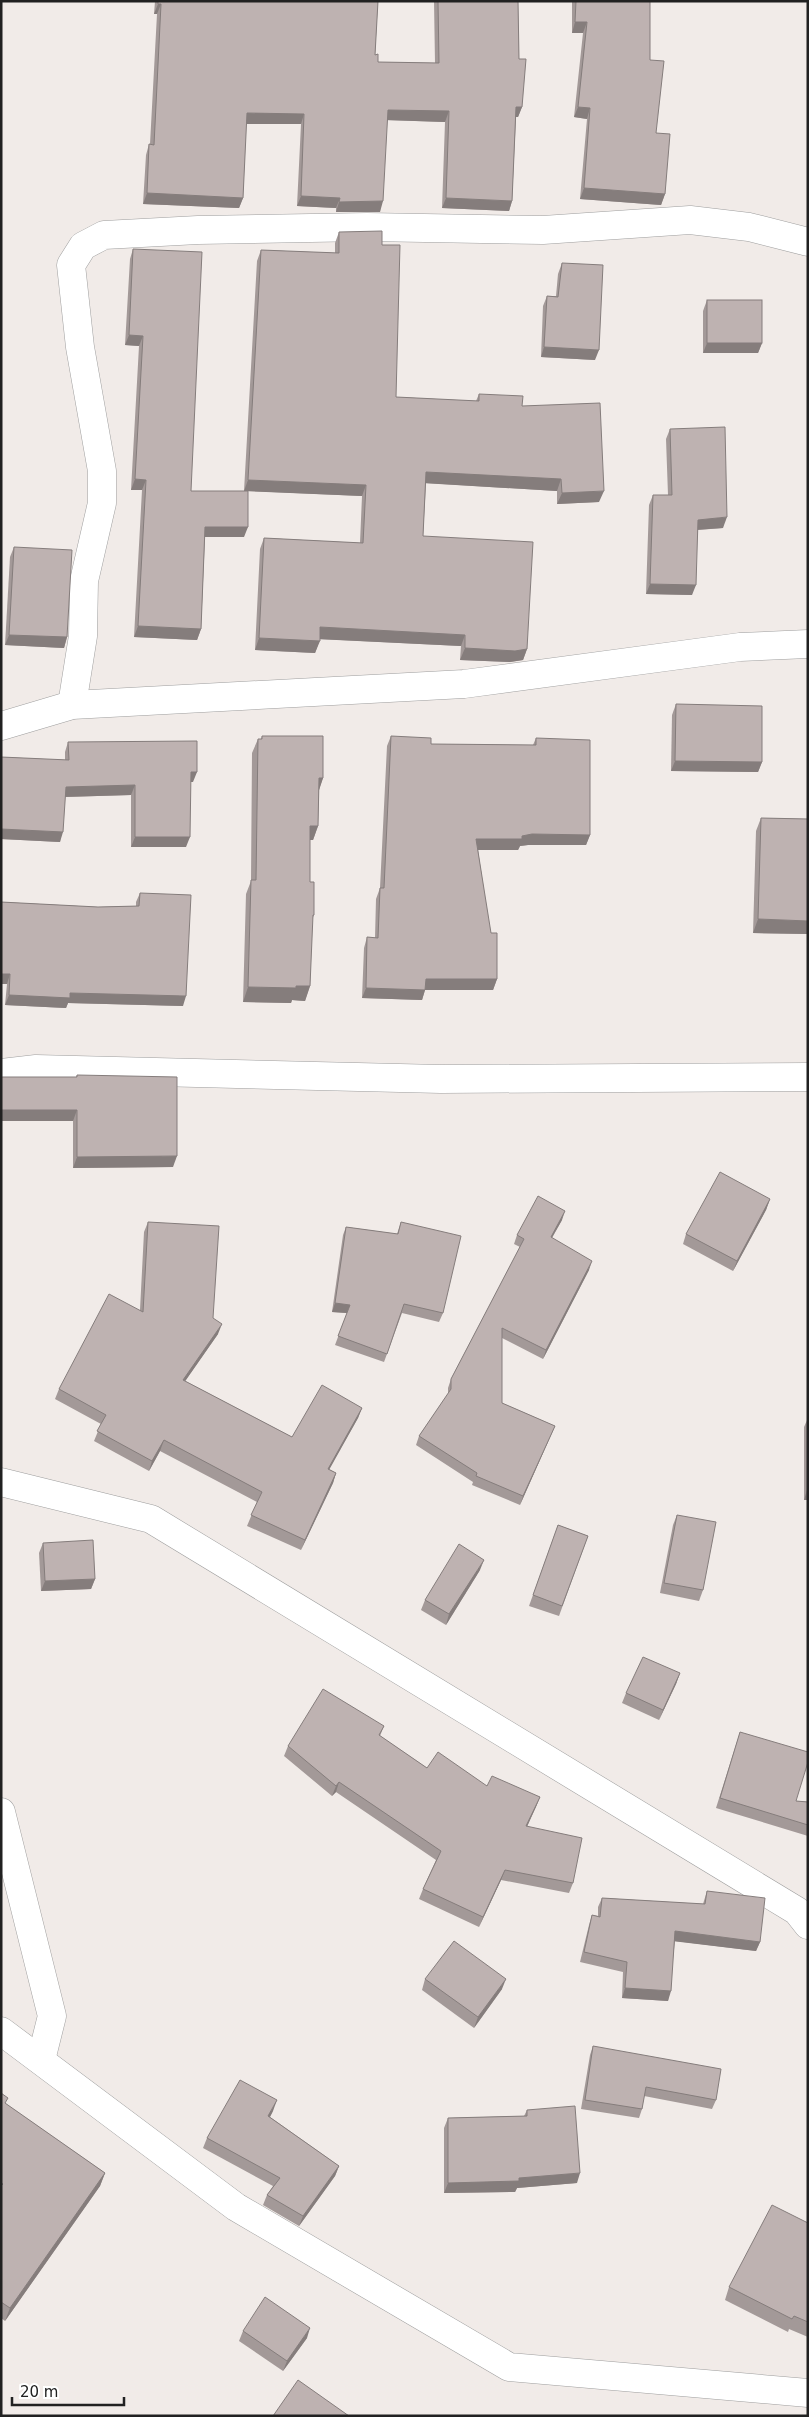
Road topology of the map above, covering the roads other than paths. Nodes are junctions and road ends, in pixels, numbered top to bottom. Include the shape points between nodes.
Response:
1 (808, 242) edge
2 (808, 644) edge
3 (72, 705) junction
4 (1, 726) edge
5 (1, 1073) edge
6 (808, 1077) edge
7 (1, 1482) edge
8 (1, 1812) edge
9 (808, 1924) edge
10 (1, 2031) edge
11 (41, 2060) junction
12 (808, 2393) edge

1 - 3 street via 749,227 690,220 543,230 367,227 198,230 104,235 83,246 71,265 80,347 102,471 102,503 84,582 83,636
2 - 3 street via 740,647 464,684
3 - 4 street
5 - 6 street via 36,1069 441,1079
7 - 9 street via 151,1520 797,1911
8 - 11 street via 52,2016
10 - 11 street
11 - 12 street via 236,2207 509,2367

